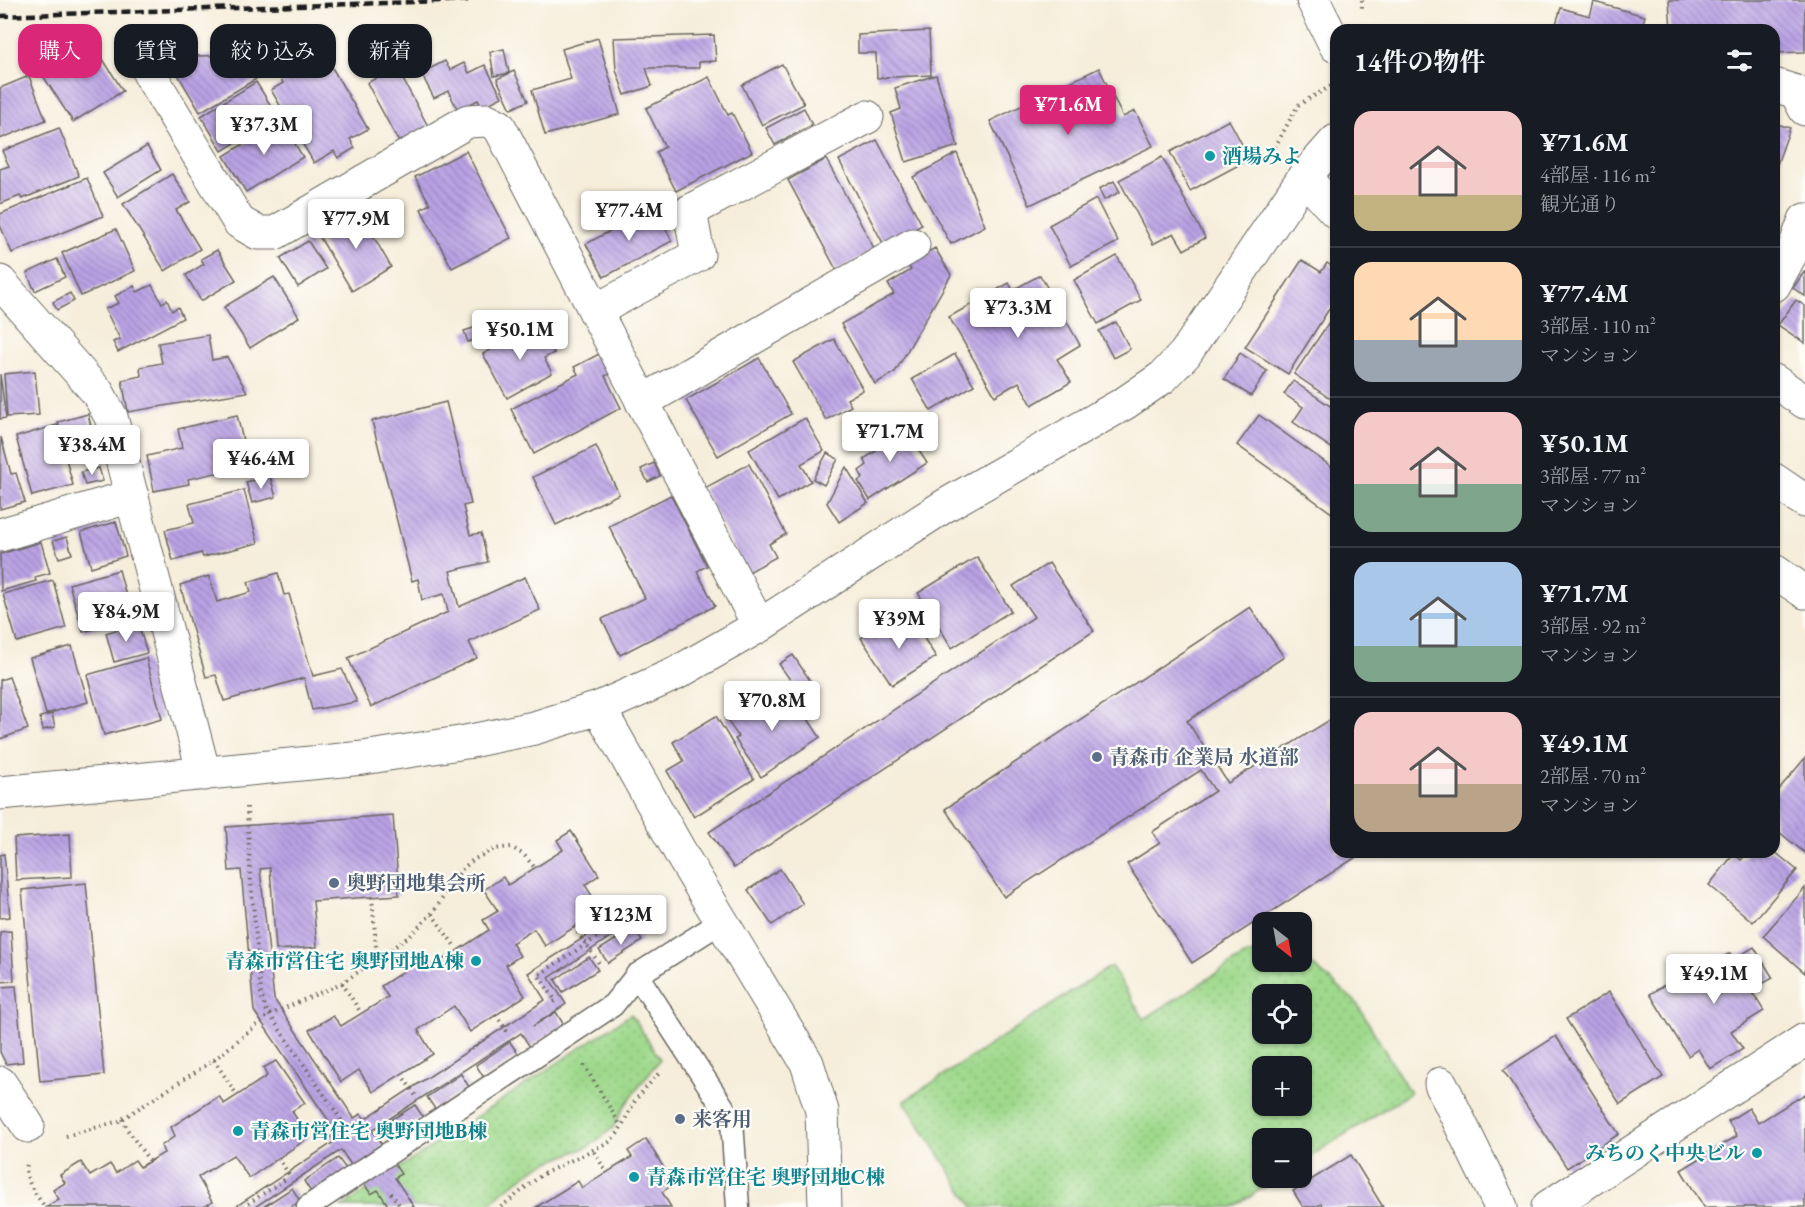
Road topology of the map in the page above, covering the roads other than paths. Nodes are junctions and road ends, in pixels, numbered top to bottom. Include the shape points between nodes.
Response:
1 (1313, 0) edge
2 (1330, 34) edge
3 (152, 78) edge
4 (1780, 87) edge
5 (1805, 109) edge
6 (867, 117) dead end
7 (1330, 148) edge
8 (1304, 177) junction
9 (1330, 205) edge
10 (1805, 220) edge
11 (913, 245) dead end
12 (1780, 274) edge
13 (0, 282) edge
14 (596, 310) junction
15 (1780, 385) edge
16 (642, 402) junction
17 (1805, 402) edge
18 (1780, 484) edge
19 (132, 496) junction
20 (1805, 501) edge
21 (0, 534) edge
22 (1780, 575) edge
23 (1805, 592) edge
24 (759, 626) junction
25 (599, 708) junction
26 (204, 774) junction
27 (0, 793) edge
28 (721, 922) junction
29 (637, 975) junction
30 (1805, 1040) edge
31 (0, 1083) edge
32 (1441, 1084) dead end
33 (42, 1132) road end
34 (308, 1207) edge
35 (738, 1207) edge
36 (825, 1207) edge
37 (1502, 1207) edge
38 (1548, 1207) edge

1 - 2 main road
3 - 14 main road via 239,222 258,233 275,233 468,121 488,120 499,126
4 - 5 main road via 1796,92
6 - 14 main road via 690,211 698,255
7 - 8 main road
8 - 9 main road
8 - 24 main road via 1185,354 1163,377 1125,403 946,505
10 - 12 main road
11 - 16 main road
13 - 19 main road via 98,393 111,417
14 - 16 main road
15 - 17 main road
16 - 24 main road
18 - 20 main road
19 - 21 main road
19 - 26 main road
22 - 23 main road
24 - 25 main road via 675,674
25 - 26 main road via 534,728 466,742 363,758
25 - 28 main road
26 - 27 main road
28 - 29 lane
28 - 36 main road via 807,1063 822,1111
29 - 34 lane via 614,1005
29 - 35 lane via 732,1121
30 - 38 main road
31 - 33 main road
32 - 37 main road

